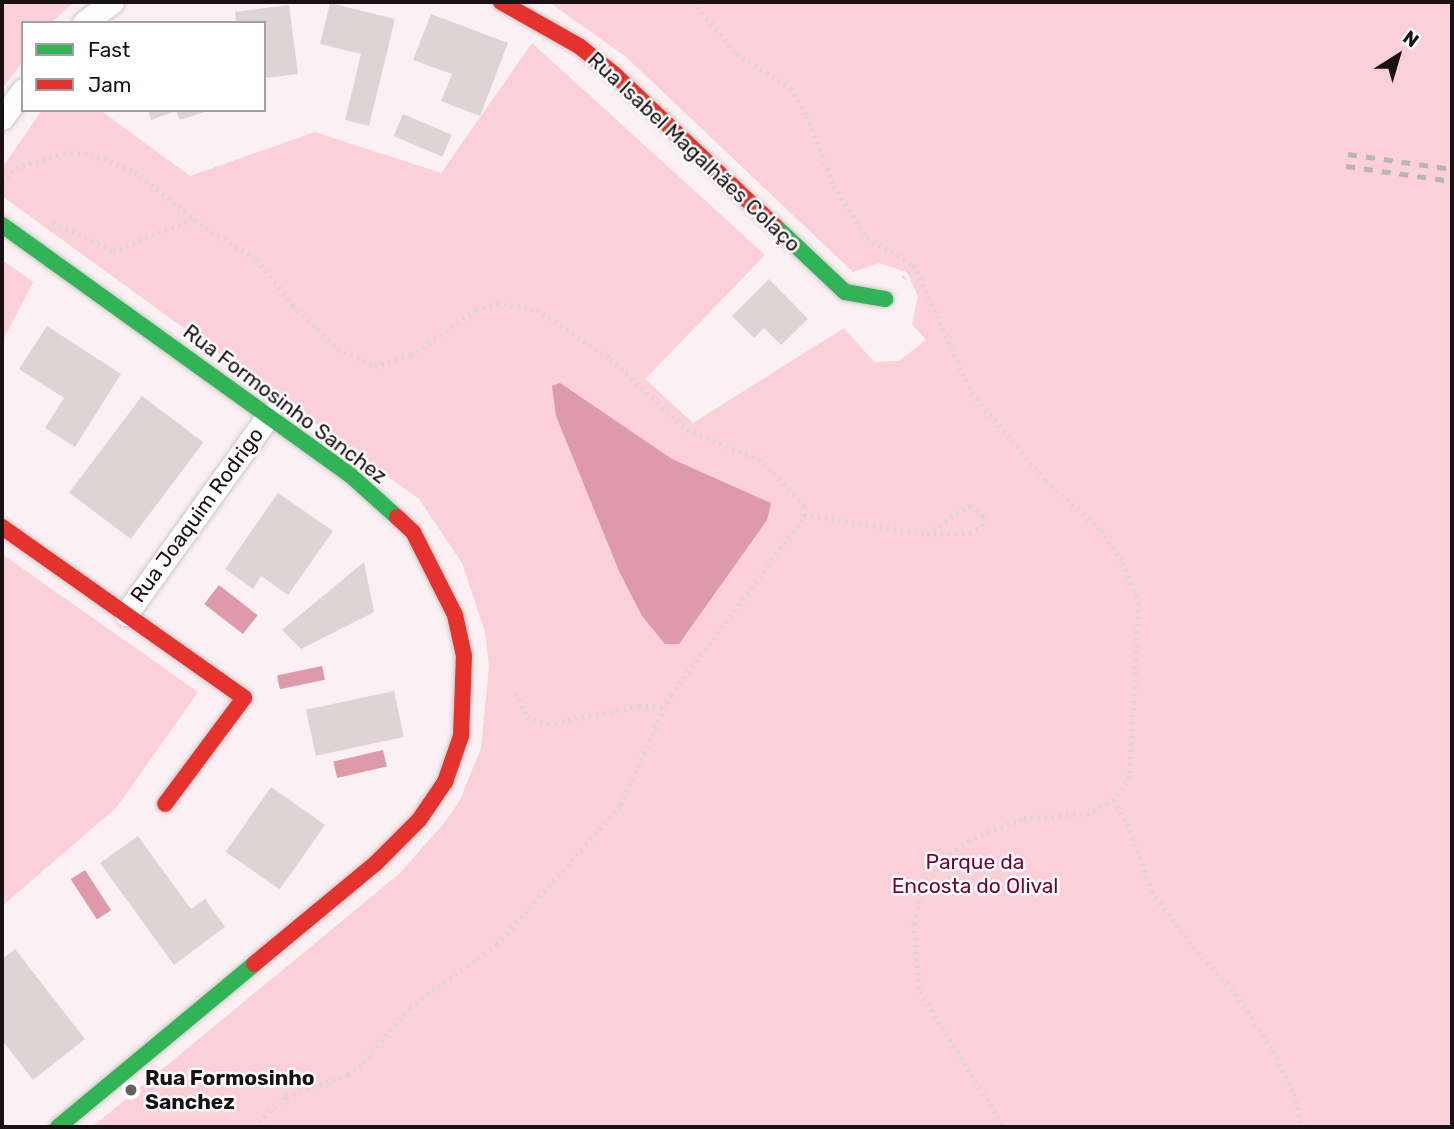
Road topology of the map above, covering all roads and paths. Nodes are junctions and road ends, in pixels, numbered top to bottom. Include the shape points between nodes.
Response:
1 (112, 2) edge
2 (501, 2) edge
3 (693, 2) edge
4 (87, 21) edge
5 (21, 93) edge
6 (2, 118) edge
7 (2, 182) edge
8 (194, 219) junction
9 (2, 225) edge
10 (42, 225) dead end
11 (885, 299) dead end
12 (269, 415) junction
13 (804, 515) junction
14 (2, 527) edge
15 (927, 534) junction
16 (126, 614) junction
17 (516, 694) dead end
18 (664, 707) junction
19 (1114, 800) junction
20 (165, 804) dead end
21 (58, 1127) edge
22 (253, 1127) edge
23 (1004, 1127) edge
24 (1302, 1127) edge

1 - 4 street
2 - 11 street, Rua Isabel Magalhães Colaço via 558,32 614,74 845,292
3 - 19 path via 737,54 791,88 834,186 867,238 914,265 925,283 972,393 1046,481 1101,530 1123,563 1139,603 1139,622 1130,777
5 - 6 street
7 - 8 path via 16,168 43,159 91,154 135,172
8 - 10 path via 113,251 53,223
8 - 13 path via 257,260 293,305 338,349 374,366 411,355 476,310 496,303 537,310 611,359 687,430 759,459 797,495 806,508
9 - 12 street, Rua Formosinho Sanchez
12 - 16 street, Rua Joaquim Rodrigo
12 - 21 street, Rua Formosinho Sanchez via 349,474 413,532 455,615 464,656 461,736 445,782 419,820 375,864
13 - 15 path
13 - 18 path
14 - 16 street, Rua Joaquim Rodrigo
15 - 15 path via 970,533 982,526 983,516 970,505
16 - 20 street, Rua Joaquim Rodrigo via 244,698
17 - 18 path via 527,717 548,724 639,706
18 - 22 path via 621,807 497,945 410,1008 348,1075 286,1097
19 - 23 path via 1089,814 1023,819 969,841 946,857 921,894 914,923 920,992
19 - 24 path via 1128,824 1152,891 1193,947 1236,994 1274,1051 1294,1094

